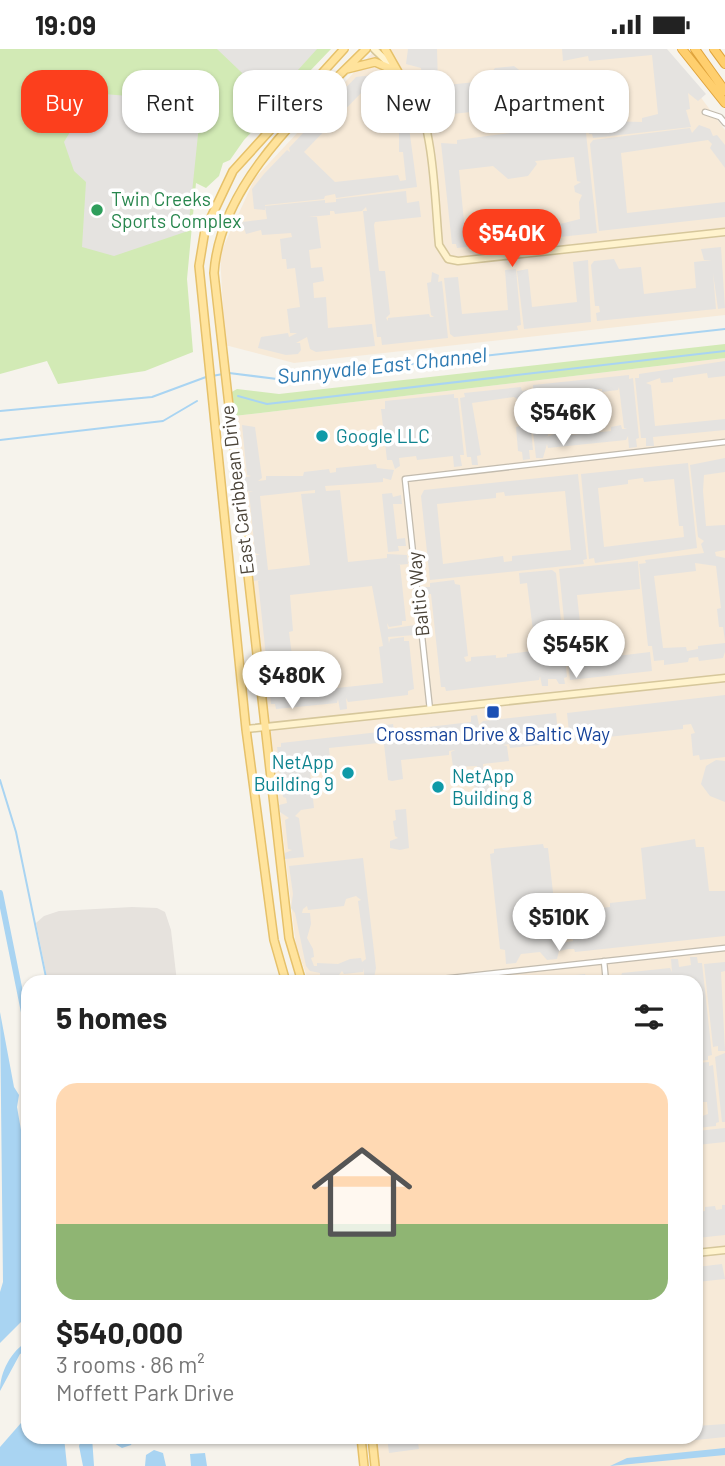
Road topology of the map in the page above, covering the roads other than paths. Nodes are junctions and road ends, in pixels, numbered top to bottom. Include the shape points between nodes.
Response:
1 (344, 49) edge
2 (366, 49) edge
3 (374, 49) edge
4 (385, 49) edge
5 (682, 49) edge
6 (695, 49) edge
7 (714, 49) edge
8 (725, 64) edge
9 (347, 69) junction
10 (393, 70) edge
11 (396, 70) edge
12 (397, 70) edge
13 (725, 90) edge
14 (725, 103) edge
15 (705, 112) dead end
16 (725, 123) edge
17 (424, 133) edge
18 (725, 232) edge
19 (725, 442) edge
20 (725, 678) edge
21 (430, 710) junction
22 (264, 727) junction
23 (246, 729) junction
24 (725, 948) edge
25 (604, 961) junction
26 (284, 975) edge
27 (300, 975) edge
28 (477, 975) edge
29 (605, 975) edge
30 (725, 1250) edge
31 (703, 1252) edge
32 (362, 1444) edge
33 (373, 1444) edge
34 (364, 1466) edge
35 (375, 1466) edge

1 - 23 main road, East Caribbean Drive via 244,159 214,205 199,266
2 - 9 main road, East Caribbean Drive
3 - 11 street
4 - 12 main road
5 - 14 highway
6 - 13 highway
7 - 8 highway
9 - 10 main road via 375,62
9 - 22 main road, East Caribbean Drive via 254,171 234,200 221,231 214,273
15 - 16 street
17 - 18 street via 439,245 448,259
19 - 21 street, Baltic Way via 405,479
20 - 21 street
21 - 22 street
22 - 23 street
22 - 27 main road, East Caribbean Drive via 289,939
23 - 26 main road, East Caribbean Drive via 274,940
24 - 25 street
25 - 28 street
25 - 29 street
30 - 31 street
32 - 34 main road
33 - 35 main road

